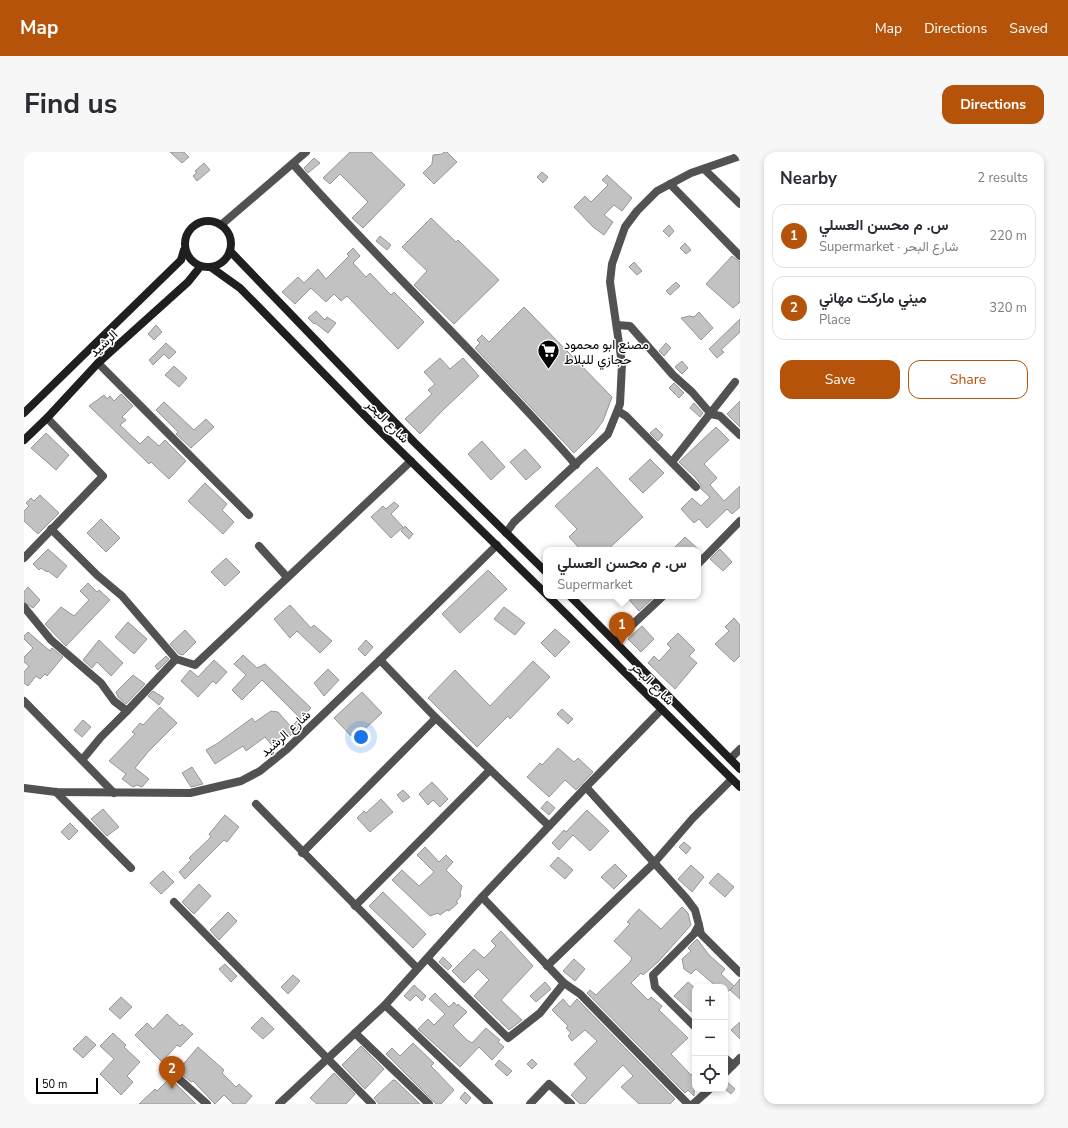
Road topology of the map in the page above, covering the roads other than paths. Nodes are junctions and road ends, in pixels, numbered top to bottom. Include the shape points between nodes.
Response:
1 (306, 152) edge
2 (740, 156) edge
3 (293, 164) junction
4 (704, 169) junction
5 (670, 184) junction
6 (740, 204) edge
7 (221, 225) junction
8 (184, 250) junction
9 (230, 251) junction
10 (740, 256) edge
11 (200, 267) junction
12 (212, 268) junction
13 (617, 325) junction
14 (98, 363) junction
15 (735, 382) dead end
16 (618, 411) junction
17 (24, 413) edge
18 (711, 414) junction
19 (48, 418) junction
20 (740, 435) edge
21 (24, 440) edge
22 (411, 461) junction
23 (672, 462) junction
24 (576, 465) junction
25 (696, 487) dead end
26 (249, 515) dead end
27 (740, 521) edge
28 (51, 529) junction
29 (506, 533) junction
30 (497, 545) junction
31 (259, 546) dead end
32 (24, 558) edge
33 (701, 561) edge
34 (543, 569) edge
35 (287, 577) junction
36 (543, 591) edge
37 (551, 599) edge
38 (569, 599) edge
39 (573, 599) edge
40 (660, 599) edge
41 (24, 608) edge
42 (561, 609) junction
43 (615, 641) junction
44 (176, 659) junction
45 (380, 660) junction
46 (24, 701) edge
47 (662, 709) junction
48 (127, 711) junction
49 (436, 718) junction
50 (740, 749) edge
51 (730, 759) junction
52 (82, 760) junction
53 (740, 768) edge
54 (490, 770) junction
55 (732, 779) junction
56 (586, 787) junction
57 (740, 787) edge
58 (24, 788) edge
59 (56, 792) junction
60 (114, 793) junction
61 (256, 804) dead end
62 (550, 826) junction
63 (302, 853) junction
64 (654, 863) junction
65 (131, 868) dead end
66 (482, 897) junction
67 (174, 902) dead end
68 (356, 906) junction
69 (698, 926) junction
70 (428, 959) junction
71 (547, 966) junction
72 (418, 968) junction
73 (740, 973) edge
74 (564, 983) junction
75 (385, 1005) junction
76 (692, 1024) edge
77 (355, 1032) junction
78 (740, 1058) edge
79 (326, 1059) junction
80 (728, 1061) edge
81 (733, 1065) junction
82 (728, 1070) edge
83 (178, 1078) dead end
84 (707, 1092) edge
85 (207, 1104) edge
86 (279, 1104) edge
87 (372, 1104) edge
88 (429, 1104) edge
89 (489, 1104) edge
90 (530, 1104) edge
91 (571, 1104) edge
92 (688, 1104) edge
93 (693, 1104) edge

1 - 3 street
2 - 4 street
3 - 7 street
3 - 24 street via 343,220 524,406
4 - 5 street
4 - 6 street
5 - 10 street
5 - 13 street via 647,199 624,228 612,264 610,282
7 - 8 main road via 208,221 196,224 187,233
7 - 9 main road via 230,237
8 - 11 main road via 193,263
8 - 17 main road, الرشيد via 181,260
9 - 12 main road via 220,265
9 - 29 main road, شارع البحر via 414,442
11 - 12 main road
11 - 14 main road, الرشيد via 188,282
12 - 22 main road, شارع البحر via 240,288
13 - 16 street via 622,364
13 - 18 street via 630,326
14 - 19 main road, الرشيد
14 - 26 street
15 - 18 street
16 - 23 street
16 - 24 street via 608,434
18 - 20 street via 720,416
18 - 23 street
19 - 21 main road, الرشيد
19 - 28 street via 103,476
22 - 30 main road, شارع البحر
22 - 35 street
23 - 25 street
24 - 29 street via 514,522
27 - 33 street
28 - 32 street
28 - 44 street via 122,596
29 - 34 main road, شارع البحر
30 - 36 main road, شارع البحر
30 - 45 street, شارع الرشيد
31 - 35 street
35 - 44 street via 195,665
37 - 42 main road, شارع البحر
38 - 42 main road
39 - 43 main road, شارع البحر
40 - 43 street
41 - 48 street via 51,640 101,683 114,701
42 - 47 main road, شارع البحر
43 - 51 main road, شارع البحر
44 - 48 street
45 - 49 street
45 - 60 street, شارع الرشيد via 286,750 260,771 241,781 190,793
46 - 52 street
47 - 55 main road, شارع البحر
47 - 56 street
48 - 52 street
49 - 54 street
49 - 63 street
50 - 51 street
51 - 53 main road, شارع البحر
52 - 60 street
54 - 62 street
54 - 68 street
55 - 57 main road, شارع البحر
55 - 64 street via 693,818
56 - 62 street
56 - 64 street
58 - 59 street, شارع الرشيد
59 - 60 street, شارع الرشيد
59 - 65 street
61 - 63 street
62 - 66 street
63 - 68 street
64 - 69 street via 694,910
64 - 71 street
66 - 70 street
66 - 71 street
67 - 79 street
68 - 72 street
69 - 73 street via 701,934
69 - 76 street via 694,934 652,975 655,986
70 - 72 street
70 - 74 street via 508,1038 540,1013
71 - 74 street
72 - 75 street
74 - 92 street via 580,994
75 - 77 street
75 - 89 street
77 - 79 street
77 - 88 street
78 - 81 street
79 - 86 street
79 - 87 street
80 - 81 street
81 - 82 street
83 - 85 street
84 - 93 street
90 - 91 street via 550,1084

